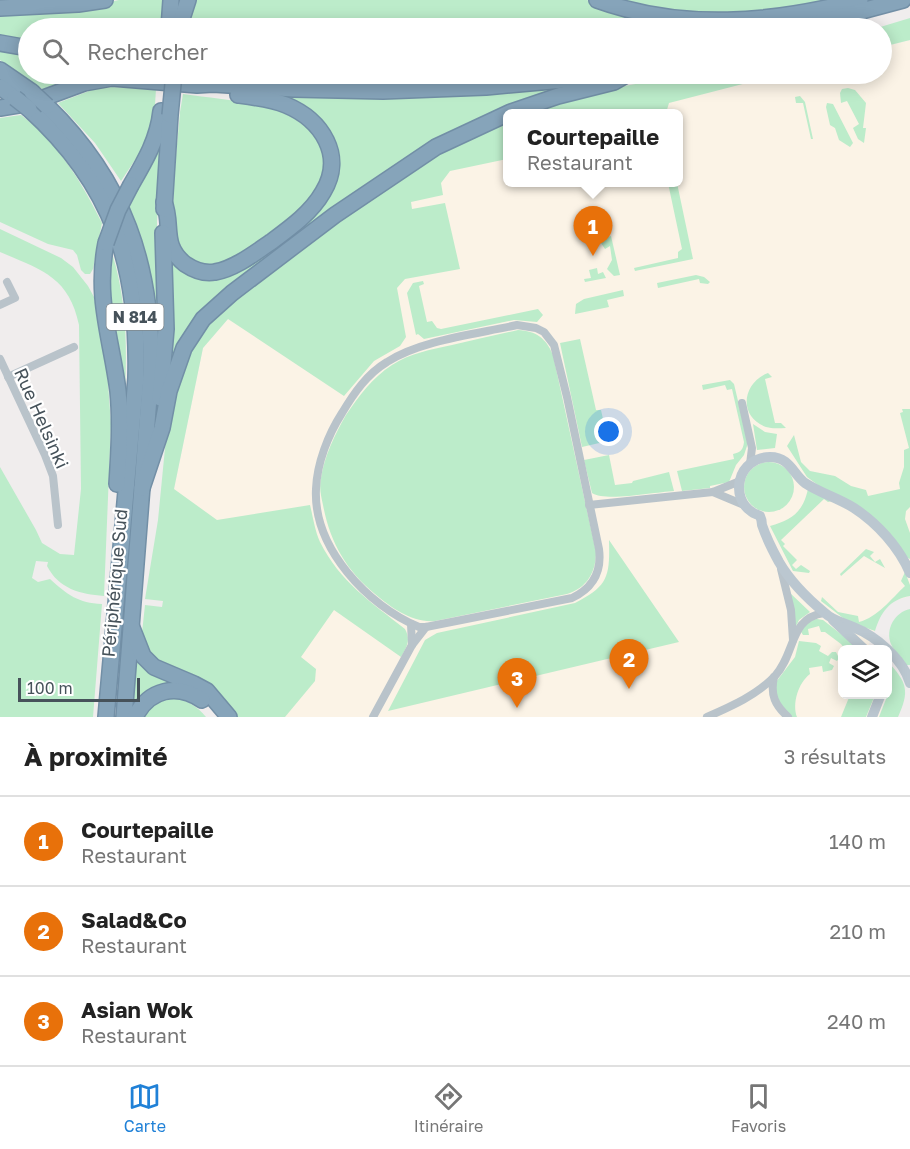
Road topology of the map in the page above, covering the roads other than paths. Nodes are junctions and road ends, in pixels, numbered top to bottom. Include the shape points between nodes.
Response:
1 (105, 0) edge
2 (171, 0) edge
3 (188, 0) edge
4 (597, 0) edge
5 (860, 0) edge
6 (903, 0) edge
7 (0, 8) edge
8 (910, 9) edge
9 (170, 18) edge
10 (182, 18) edge
11 (673, 18) edge
12 (761, 18) edge
13 (836, 18) edge
14 (877, 18) edge
15 (0, 43) edge
16 (18, 46) edge
17 (0, 70) edge
18 (18, 82) edge
19 (20, 84) edge
20 (81, 84) edge
21 (165, 84) edge
22 (172, 84) edge
23 (180, 84) edge
24 (213, 84) edge
25 (213, 84) edge
26 (533, 84) edge
27 (605, 84) edge
28 (197, 86) junction
29 (0, 87) edge
30 (0, 108) edge
31 (518, 109) edge
32 (166, 113) junction
33 (503, 116) edge
34 (164, 202) junction
35 (7, 282) dead end
36 (0, 305) edge
37 (74, 347) dead end
38 (0, 359) edge
39 (4, 374) edge
40 (742, 403) dead end
41 (158, 440) junction
42 (750, 464) junction
43 (740, 481) junction
44 (142, 488) junction
45 (713, 492) junction
46 (589, 505) junction
47 (744, 505) junction
48 (58, 525) dead end
49 (120, 556) junction
50 (780, 563) junction
51 (910, 573) edge
52 (829, 616) junction
53 (130, 623) junction
54 (411, 624) junction
55 (426, 627) junction
56 (793, 644) junction
57 (412, 645) junction
58 (860, 645) edge
59 (775, 676) junction
60 (910, 683) edge
61 (879, 699) edge
62 (106, 717) edge
63 (124, 717) edge
64 (135, 717) edge
65 (218, 717) edge
66 (229, 717) edge
67 (372, 717) edge
68 (707, 717) edge
69 (788, 717) edge
70 (872, 717) edge

1 - 7 highway
2 - 9 highway
3 - 10 highway
4 - 11 highway
5 - 12 highway
6 - 13 highway
8 - 14 highway
15 - 16 highway
17 - 18 highway, N 814, bridge
19 - 44 highway, N 814, bridge via 83,144 111,187 131,229 148,300 151,366
20 - 30 highway via 30,103
21 - 32 highway, N 814
22 - 32 highway, N 814, bridge
23 - 28 highway
24 - 28 highway
25 - 26 highway via 337,90
27 - 31 highway
28 - 34 highway via 275,101 306,116 329,145 330,179 315,204 295,224 255,253 215,272 195,269 177,254 169,238
29 - 49 highway, N 814, bridge via 62,142 90,180 111,220 128,269 137,349
32 - 34 highway, N 814
32 - 49 highway, N 814, bridge via 118,210 106,243 100,281 118,393 114,537
33 - 41 highway via 436,147 335,215 203,319 184,348
34 - 41 highway, N 814 via 166,329
35 - 36 street via 15,298
37 - 39 street
38 - 39 street, Rue Helsinki
39 - 48 street, Rue Helsinki via 53,476
40 - 42 street via 752,448
41 - 44 highway, N 814
42 - 43 street
42 - 51 street via 761,458 779,458 814,489 866,516 891,542
43 - 45 street
43 - 47 street
44 - 53 highway, Périphérique Sud / N 814
45 - 46 street
45 - 47 street
46 - 54 street via 554,345 544,332 517,325 415,348 386,362 357,389 334,426 315,492 325,537 345,571 376,601
46 - 55 street via 600,557 595,579 585,590 572,598
47 - 50 street via 760,517
49 - 62 highway, Périphérique Sud / N 814
50 - 52 street via 798,587
50 - 56 street
52 - 56 street via 806,619 800,624
52 - 58 street
52 - 60 street via 865,633 888,650
53 - 63 highway, Périphérique Sud / N 814
53 - 66 highway, N 814 via 147,662 207,691
54 - 55 street
54 - 57 street
55 - 57 street
56 - 59 street
57 - 67 street
59 - 68 street via 752,696
59 - 69 street via 774,702
61 - 70 street
64 - 65 highway via 149,698 170,690 197,697

